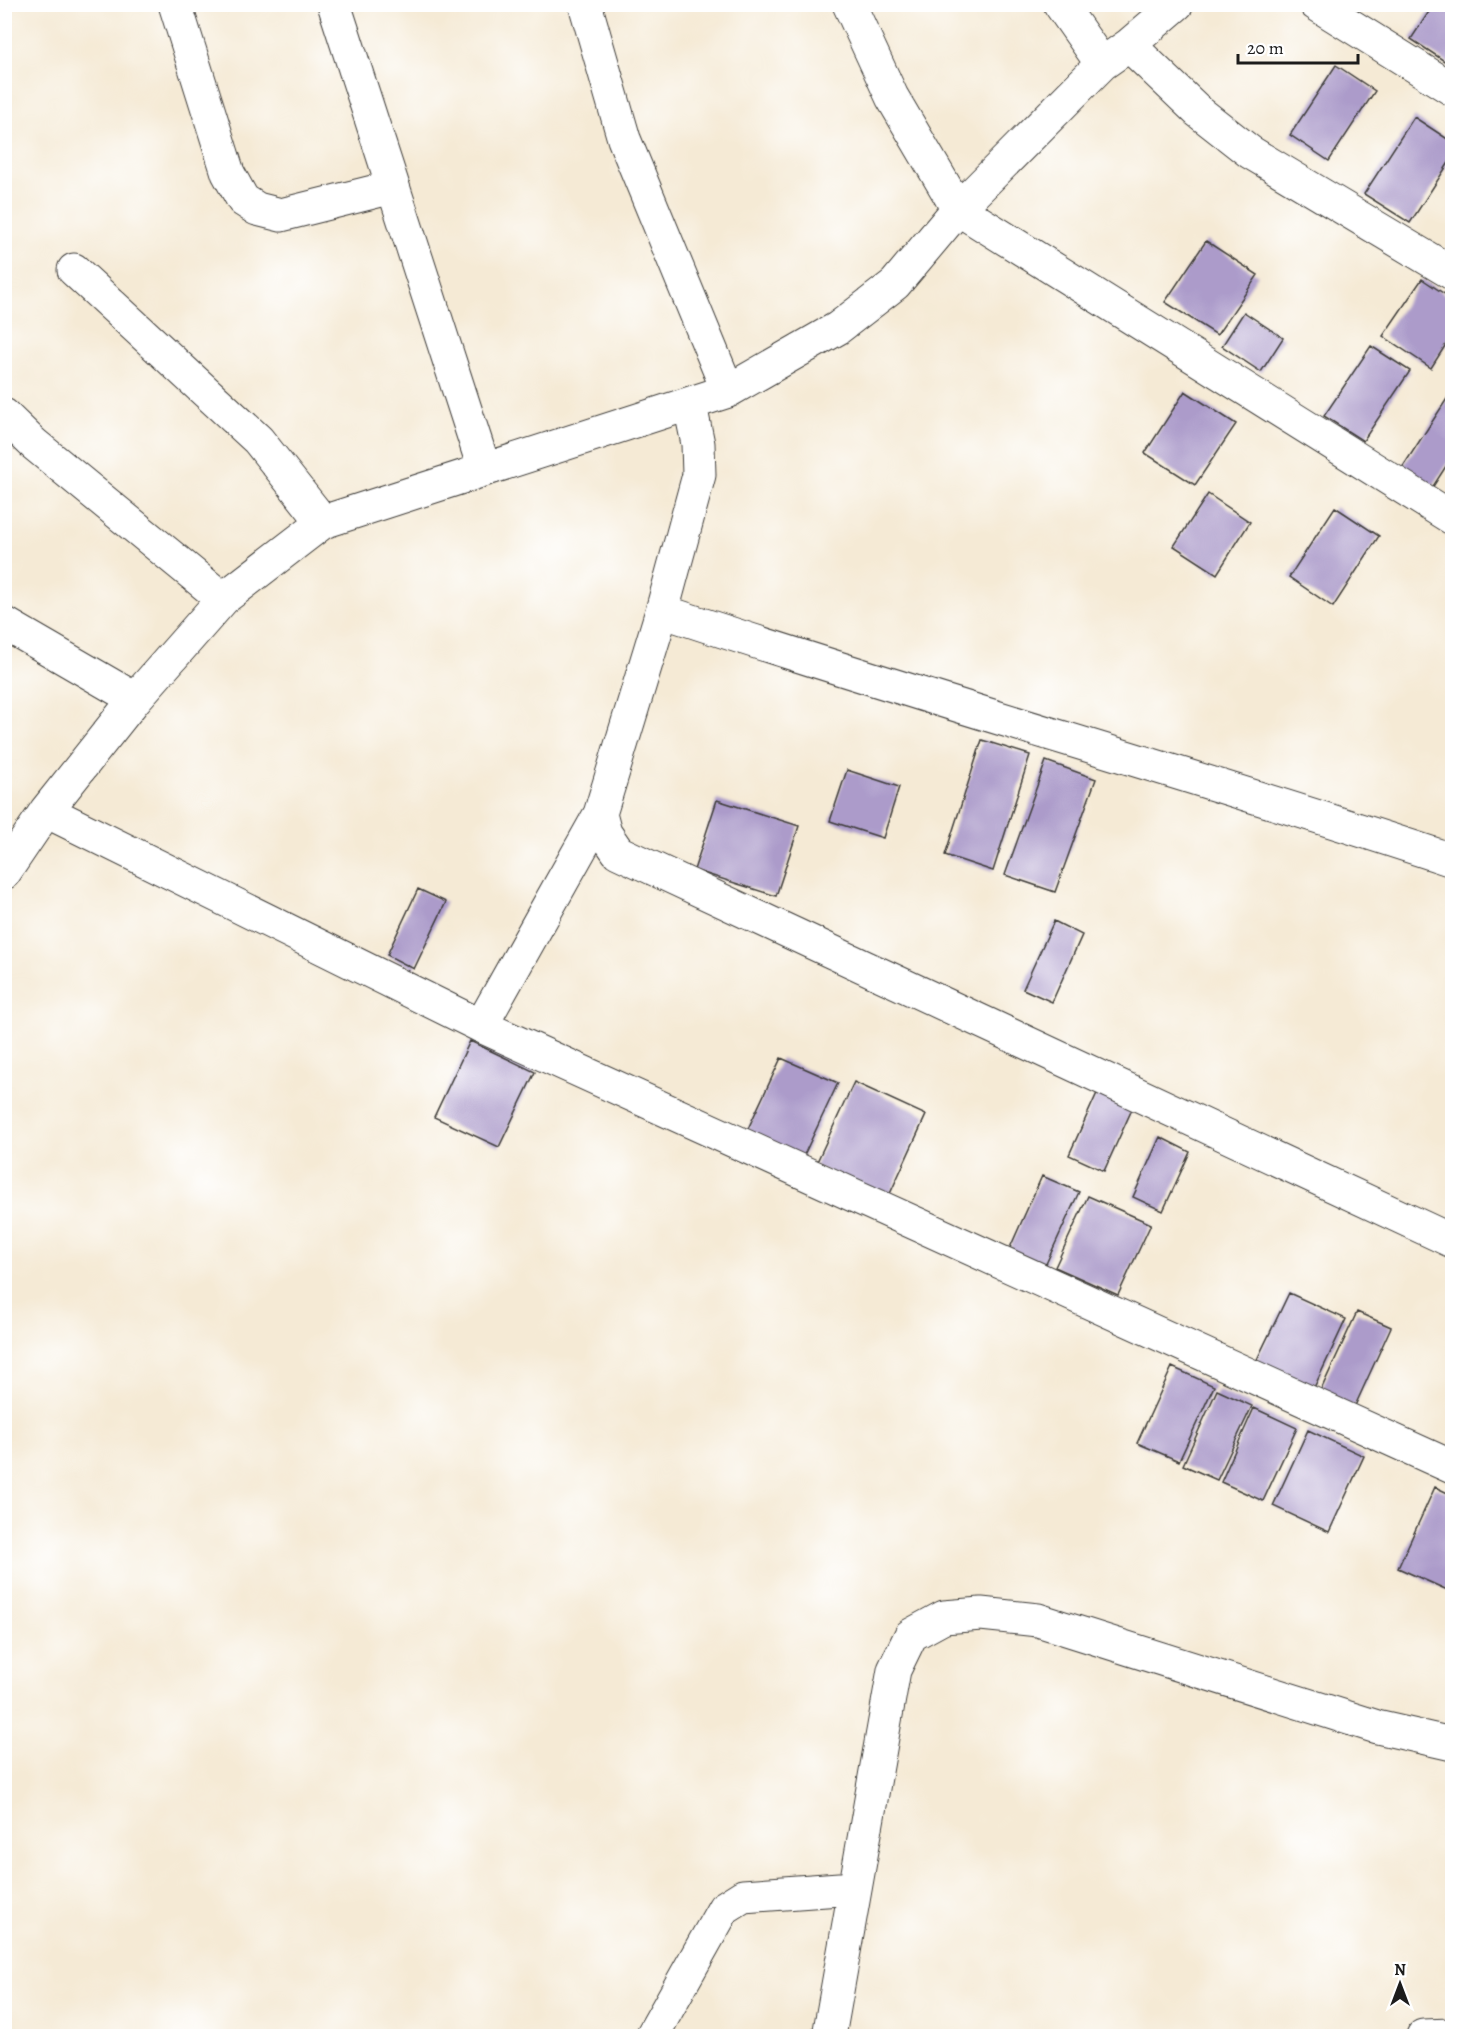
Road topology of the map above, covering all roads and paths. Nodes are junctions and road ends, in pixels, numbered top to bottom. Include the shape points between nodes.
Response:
1 (175, 4) edge
2 (334, 4) edge
3 (585, 4) edge
4 (849, 4) edge
5 (1060, 4) edge
6 (1177, 4) edge
7 (1316, 4) edge
8 (1129, 45) junction
9 (1102, 64) junction
10 (1452, 89) edge
11 (393, 187) junction
12 (958, 209) junction
13 (74, 270) dead end
14 (1452, 273) edge
15 (728, 392) junction
16 (690, 405) junction
17 (4, 415) edge
18 (484, 468) junction
19 (1452, 518) edge
20 (323, 522) junction
21 (223, 599) junction
22 (662, 611) junction
23 (4, 623) edge
24 (135, 699) junction
25 (46, 811) junction
26 (600, 814) junction
27 (1452, 860) edge
28 (5, 872) edge
29 (481, 1026) junction
30 (1452, 1241) edge
31 (1452, 1467) edge
32 (1452, 1744) edge
33 (853, 1888) junction
34 (1452, 2035) edge
35 (652, 2037) edge
36 (829, 2037) edge
37 (1423, 2037) edge

1 - 11 street via 228,173 243,200 281,215
2 - 11 street
3 - 15 street via 628,149
4 - 12 street via 892,97
5 - 9 street
6 - 8 street
7 - 10 street
8 - 9 street
8 - 14 street via 1199,112 1250,152
9 - 12 street
11 - 18 street
12 - 15 street via 896,284 838,328
12 - 19 street
13 - 20 street via 258,440
15 - 16 street
16 - 18 street
16 - 22 street via 699,475
17 - 21 street
18 - 20 street
20 - 21 street
21 - 24 street
22 - 26 street
22 - 27 street
23 - 24 street
24 - 25 street
25 - 28 street
25 - 29 street
26 - 29 street
26 - 30 street via 605,833 618,852
29 - 31 street
32 - 33 street via 1377,1727 1038,1620 981,1614 944,1617 911,1635 894,1670
33 - 35 street via 743,1896 724,1908
33 - 36 street
34 - 37 street

